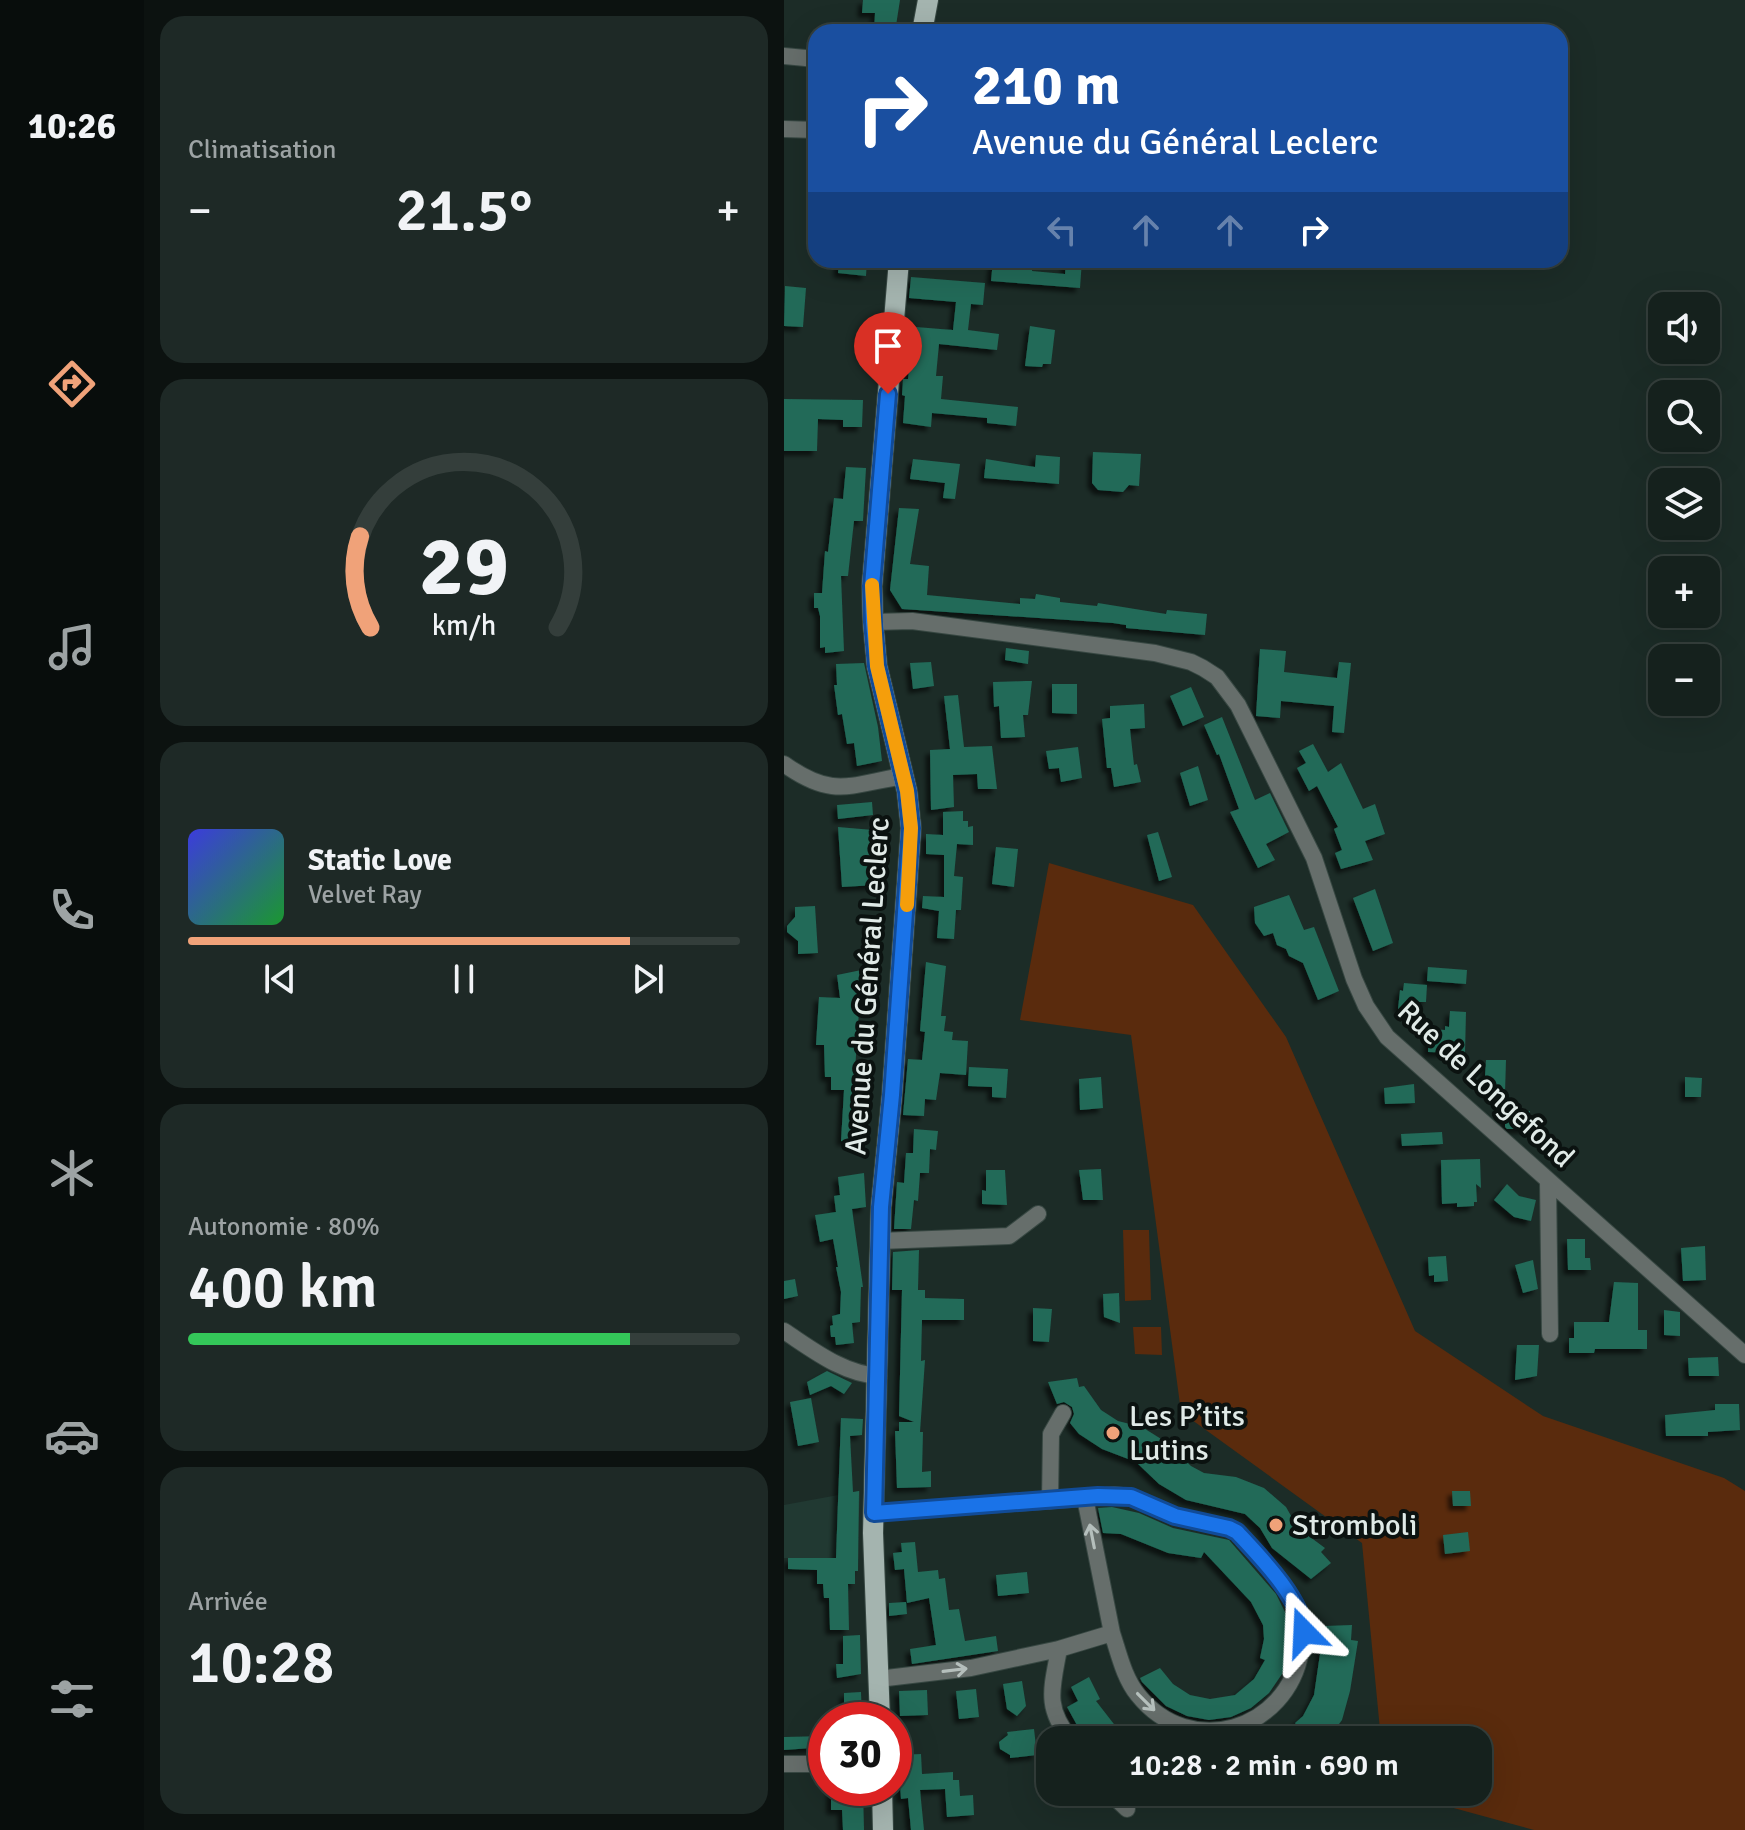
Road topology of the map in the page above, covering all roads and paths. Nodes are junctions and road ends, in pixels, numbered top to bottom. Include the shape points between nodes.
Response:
1 (928, 0) edge
2 (924, 24) edge
3 (784, 56) edge
4 (808, 58) edge
5 (784, 129) edge
6 (808, 130) edge
7 (898, 268) edge
8 (873, 622) junction
9 (784, 764) edge
10 (903, 776) junction
11 (1548, 1182) junction
12 (1038, 1214) dead end
13 (880, 1241) junction
14 (784, 1331) edge
15 (1550, 1334) dead end
16 (1745, 1355) edge
17 (879, 1376) junction
18 (1063, 1413) dead end
19 (1085, 1498) junction
20 (1050, 1501) junction
21 (874, 1513) junction
22 (1112, 1633) junction
23 (1059, 1649) junction
24 (878, 1679) junction
25 (879, 1702) edge
26 (1060, 1726) edge
27 (784, 1764) edge
28 (808, 1764) edge
29 (882, 1806) edge
30 (1124, 1806) edge
31 (1127, 1809) dead end
32 (883, 1830) edge

1 - 2 main road
3 - 4 street
5 - 6 street
7 - 8 main road, Avenue du Général Leclerc
8 - 10 main road, Avenue du Général Leclerc via 877,666
8 - 11 street, Rue de Longefond via 912,621 1155,653 1191,662 1217,677 1238,705 1314,858 1366,1006 1387,1037
9 - 10 street via 825,787
10 - 13 main road, Avenue du Général Leclerc via 910,861
11 - 15 street
11 - 16 street, Rue de Longefond
12 - 13 street via 1009,1236
13 - 17 main road, Avenue du Général Leclerc
14 - 17 street via 856,1373
17 - 21 main road, Avenue du Général Leclerc
18 - 20 street via 1051,1434
19 - 20 street
22 -> 19 street
22 -> 19 street via 1138,1696 1166,1720 1210,1731 1249,1723 1273,1706 1297,1670 1304,1632 1291,1597 1237,1532 1175,1516 1131,1497
20 - 21 street
21 - 24 main road, Avenue du Général Leclerc
22 - 23 street
24 -> 23 street via 971,1668
23 - 26 street via 1053,1707
24 - 25 main road, Avenue du Général Leclerc
27 - 28 street
29 - 32 main road
30 - 31 street

